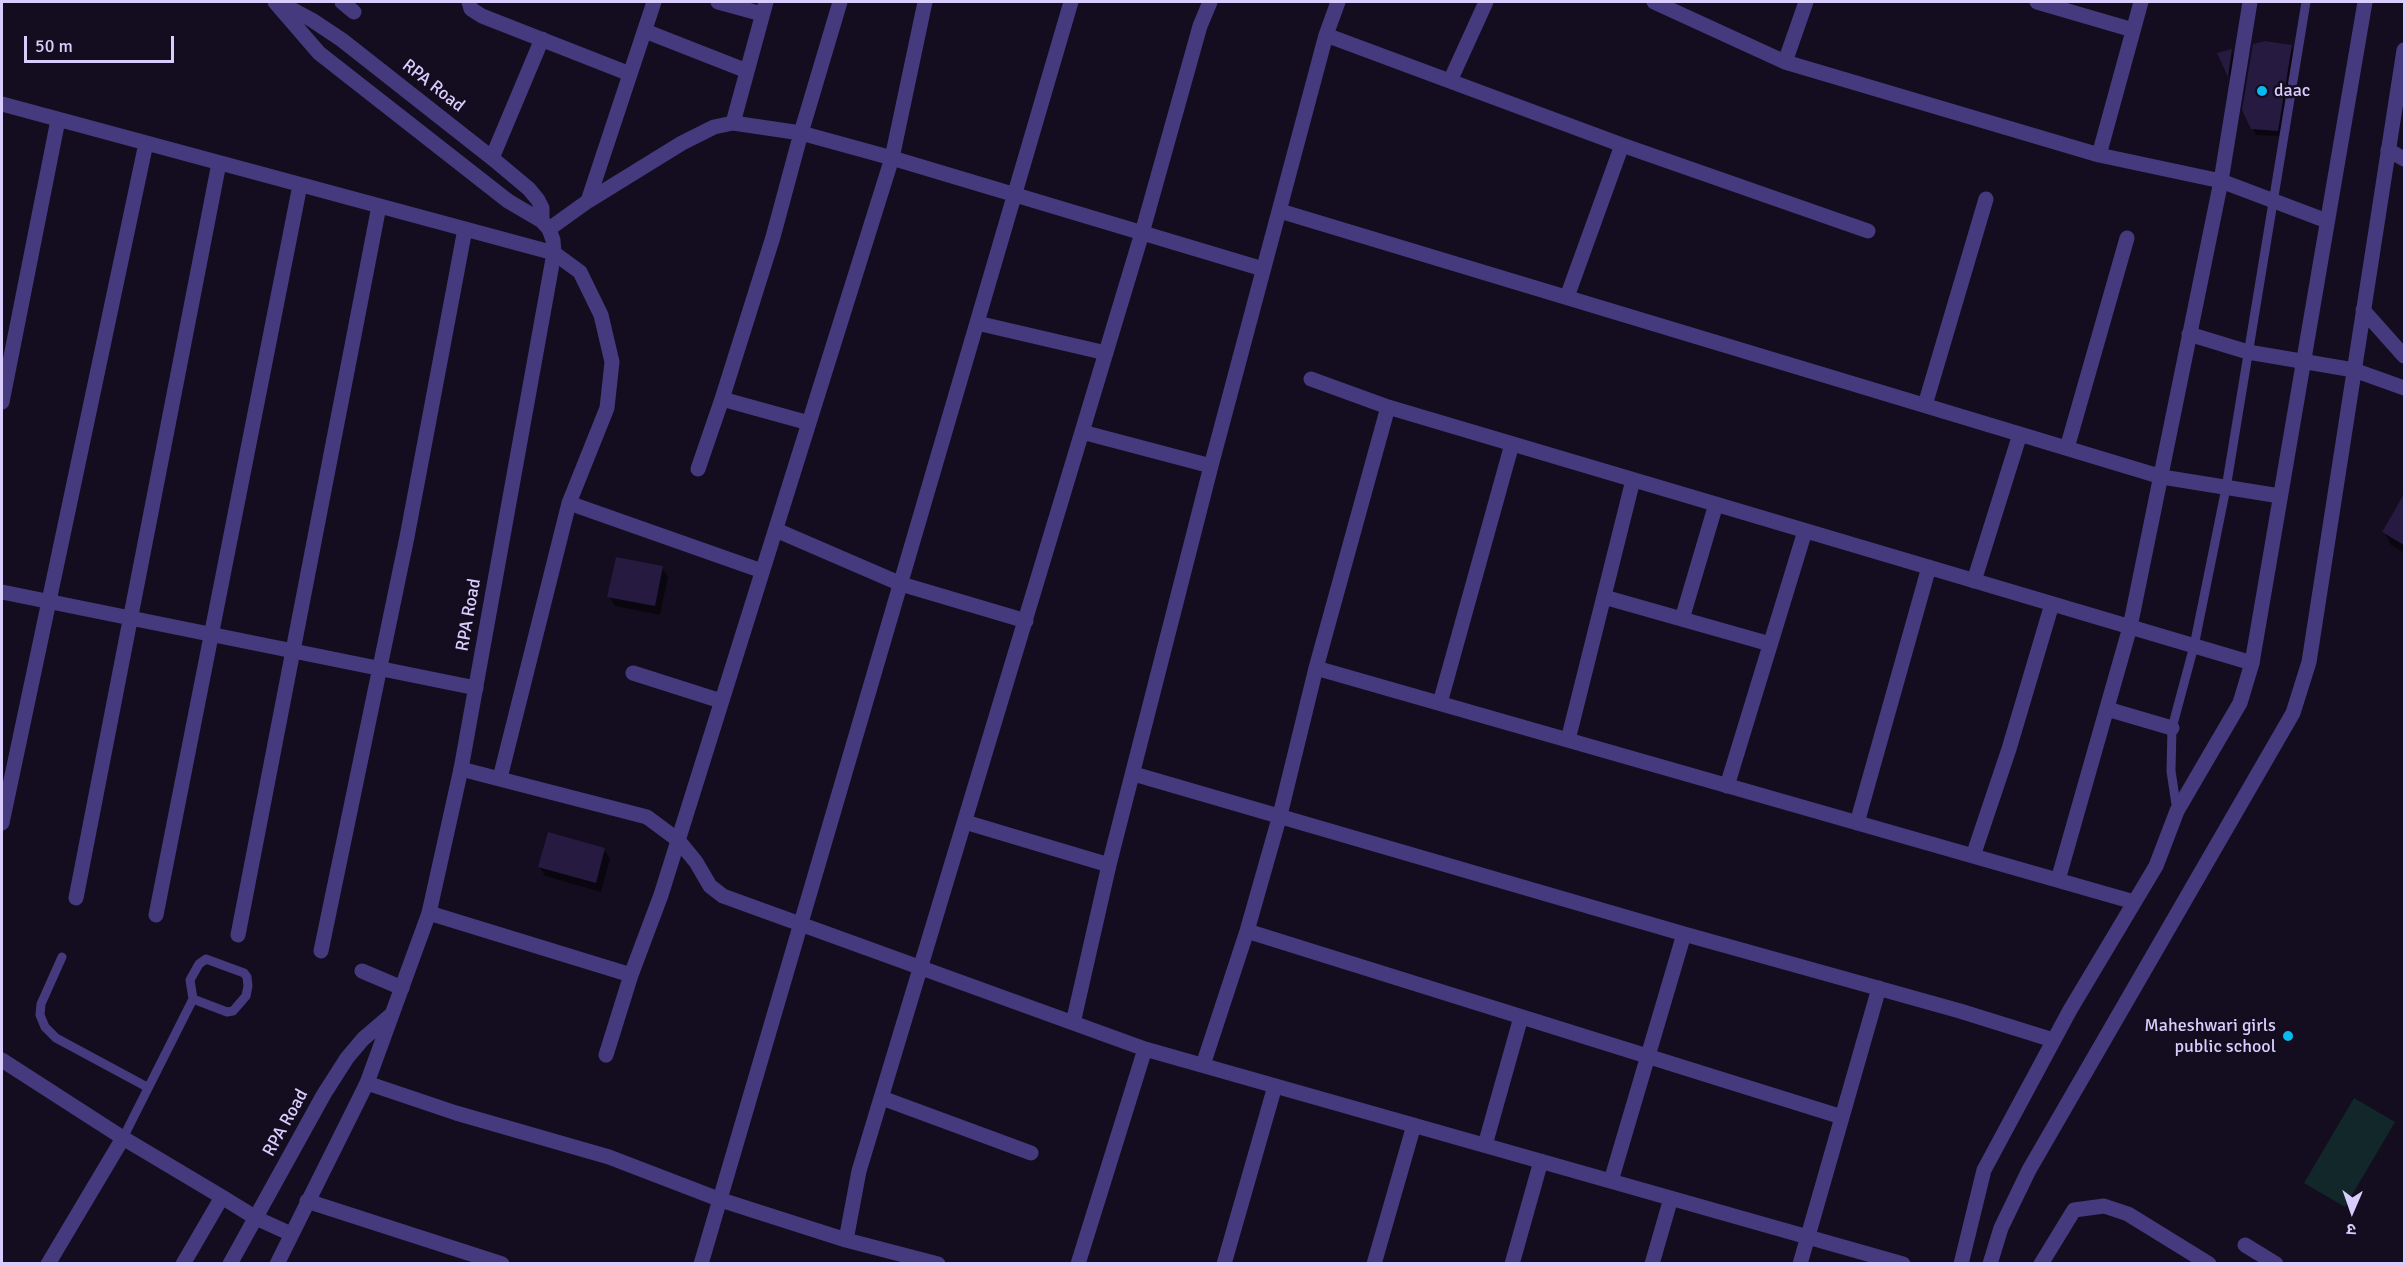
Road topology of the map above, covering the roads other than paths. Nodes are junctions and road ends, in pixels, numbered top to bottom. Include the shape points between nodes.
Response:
1 (276, 2) edge
2 (342, 2) edge
3 (469, 2) edge
4 (654, 2) edge
5 (718, 2) edge
6 (840, 2) edge
7 (925, 2) edge
8 (1071, 2) edge
9 (1210, 2) edge
10 (1338, 2) edge
11 (1486, 2) edge
12 (1654, 2) edge
13 (1806, 2) edge
14 (2037, 2) edge
15 (2141, 2) edge
16 (2250, 2) edge
17 (2306, 2) edge
18 (2364, 2) edge
19 (764, 8) edge
20 (1684, 8) edge
21 (354, 12) dead end
22 (2133, 30) junction
23 (645, 31) junction
24 (1326, 35) junction
25 (542, 39) junction
26 (2404, 50) edge
27 (1785, 62) junction
28 (747, 71) junction
29 (630, 74) junction
30 (1450, 81) junction
31 (2, 104) edge
32 (58, 120) junction
33 (733, 123) junction
34 (801, 133) junction
35 (146, 143) junction
36 (1622, 145) junction
37 (2388, 150) junction
38 (2099, 155) junction
39 (492, 158) junction
40 (892, 158) junction
41 (2404, 159) edge
42 (219, 163) junction
43 (2221, 181) junction
44 (300, 185) junction
45 (1014, 195) junction
46 (1986, 199) dead end
47 (2272, 200) junction
48 (588, 201) junction
49 (379, 206) junction
50 (1280, 211) junction
51 (2327, 221) junction
52 (545, 225) junction
53 (465, 229) junction
54 (1868, 231) dead end
55 (1142, 233) junction
56 (2127, 238) dead end
57 (554, 253) junction
58 (1263, 269) junction
59 (1567, 297) junction
60 (2363, 310) junction
61 (977, 323) junction
62 (2189, 334) junction
63 (2248, 352) junction
64 (1106, 353) junction
65 (2404, 356) edge
66 (2303, 361) junction
67 (2354, 370) junction
68 (1311, 379) dead end
69 (2404, 388) edge
70 (722, 399) junction
71 (2, 402) edge
72 (1925, 405) junction
73 (1388, 407) junction
74 (809, 423) junction
75 (1082, 432) junction
76 (2020, 434) junction
77 (1512, 444) junction
78 (2067, 448) junction
79 (1211, 466) junction
80 (698, 469) dead end
81 (2162, 477) junction
82 (1633, 480) junction
83 (2226, 488) junction
84 (2280, 496) junction
85 (569, 503) junction
86 (1716, 504) junction
87 (776, 530) junction
88 (1805, 531) junction
89 (1929, 567) junction
90 (762, 571) junction
91 (1974, 581) junction
92 (901, 584) junction
93 (2, 592) edge
94 (1604, 597) junction
95 (49, 601) junction
96 (2052, 604) junction
97 (130, 618) junction
98 (1682, 619) junction
99 (1026, 621) junction
100 (2130, 627) junction
101 (211, 634) junction
102 (1770, 644) junction
103 (2193, 646) junction
104 (293, 651) junction
105 (2252, 663) junction
106 (380, 668) junction
107 (1316, 668) junction
108 (633, 673) dead end
109 (476, 688) junction
110 (721, 701) junction
111 (1440, 704) junction
112 (2107, 709) junction
113 (2172, 728) junction
114 (1568, 740) junction
115 (461, 769) junction
116 (1134, 774) junction
117 (500, 778) junction
118 (1727, 786) junction
119 (2177, 811) junction
120 (1280, 815) junction
121 (965, 822) junction
122 (2, 823) edge
123 (1857, 823) junction
124 (678, 840) junction
125 (1973, 856) junction
126 (1109, 865) junction
127 (2058, 880) junction
128 (76, 898) dead end
129 (2134, 902) junction
130 (429, 913) junction
131 (156, 915) dead end
132 (802, 924) junction
133 (1246, 931) junction
134 (1684, 934) junction
135 (238, 935) dead end
136 (321, 951) dead end
137 (62, 957) dead end
138 (921, 968) junction
139 (362, 971) dead end
140 (631, 975) junction
141 (402, 988) junction
142 (1879, 988) junction
143 (193, 999) junction
144 (393, 1014) junction
145 (1521, 1017) junction
146 (1073, 1023) junction
147 (2053, 1040) junction
148 (1145, 1049) junction
149 (606, 1055) dead end
150 (1649, 1057) junction
151 (2, 1060) edge
152 (1203, 1065) junction
153 (367, 1083) junction
154 (1275, 1086) junction
155 (147, 1087) junction
156 (882, 1098) junction
157 (1842, 1118) junction
158 (1414, 1125) junction
159 (123, 1138) junction
160 (1485, 1145) junction
161 (1031, 1153) dead end
162 (1541, 1161) junction
163 (1611, 1181) junction
164 (222, 1197) junction
165 (1671, 1198) junction
166 (721, 1200) junction
167 (307, 1202) junction
168 (256, 1218) junction
169 (291, 1234) junction
170 (1807, 1237) junction
171 (846, 1240) junction
172 (2245, 1245) dead end
173 (48, 1263) edge
174 (183, 1263) edge
175 (230, 1263) edge
176 (277, 1263) edge
177 (502, 1263) edge
178 (701, 1263) edge
179 (938, 1263) edge
180 (1078, 1263) edge
181 (1224, 1263) edge
182 (1374, 1263) edge
183 (1512, 1263) edge
184 (1652, 1263) edge
185 (1800, 1263) edge
186 (1903, 1263) edge
187 (1960, 1263) edge
188 (1990, 1263) edge
189 (2041, 1263) edge
190 (2210, 1263) edge
191 (2276, 1263) edge

1 - 39 street, RPA Road via 342,40
1 - 52 street, RPA Road via 319,53 508,201
2 - 21 street
3 - 25 street via 471,9 482,16
4 - 23 street
5 - 19 street
6 - 34 street
7 - 40 street
8 - 45 street
9 - 55 street
10 - 24 street
11 - 30 street
12 - 20 street
13 - 27 street
14 - 22 street
15 - 22 street
16 - 43 street
17 - 47 lane
18 - 51 street
19 - 28 street
20 - 27 street
22 - 38 street
23 - 28 street
23 - 29 street
24 - 30 street
24 - 50 street
25 - 29 street
25 - 39 street
26 - 37 street
27 - 38 street
28 - 33 street
29 - 48 street
30 - 36 street
31 - 32 street
32 - 35 street
32 - 71 street
33 - 34 street
33 - 48 street via 714,127 682,143
34 - 40 street
34 - 70 street
35 - 42 street
35 - 95 street
36 - 54 street
36 - 59 street
37 - 41 street
37 - 60 street
38 - 43 street
39 - 52 street, RPA Road via 538,200
40 - 45 street
40 - 74 street
42 - 44 street
42 - 97 street
43 - 47 street
43 - 62 street
44 - 49 street
44 - 101 street
45 - 55 street
45 - 61 street
46 - 72 street
47 - 51 street
47 - 63 lane
48 - 52 street
49 - 53 street
49 - 104 street
50 - 58 street
50 - 59 street
51 - 66 street
52 - 57 street, RPA Road via 553,240
53 - 57 street
53 - 106 street
55 - 58 street
55 - 64 street
56 - 78 street
57 - 85 street via 580,272 588,287 601,315 612,362 607,408
57 - 109 street, RPA Road
58 - 79 street
59 - 72 street
60 - 65 street
60 - 67 street
61 - 64 street
61 - 92 street
62 - 63 street
62 - 81 street
63 - 66 street
63 - 83 lane
64 - 75 street
66 - 67 street
66 - 84 street
67 - 69 street
67 - 188 street via 2308,662 2293,712 2030,1170 2001,1228
68 - 73 street
70 - 74 street
70 - 80 street
72 - 76 street
73 - 77 street
73 - 107 street
74 - 87 street
75 - 79 street
75 - 99 street
76 - 78 street
76 - 91 street
77 - 82 street
77 - 111 street
78 - 81 street
79 - 116 street
81 - 83 street
81 - 100 street
82 - 86 street
82 - 94 street
83 - 84 street
83 - 103 lane
84 - 105 street
85 - 90 street
85 - 117 street
86 - 88 street
86 - 98 street
87 - 90 street
87 - 92 street
88 - 89 street
88 - 102 street
89 - 91 street
89 - 123 street
90 - 110 street
91 - 96 street
92 - 99 street
92 - 132 street
93 - 95 street
94 - 98 street
94 - 114 street
95 - 97 street
95 - 122 street
96 - 100 street
96 - 125 street
97 - 101 street
97 - 128 street
98 - 102 street
99 - 121 street
100 - 103 street
100 - 112 street
101 - 104 street
101 - 131 street
102 - 118 street
103 - 105 street
103 - 113 lane
104 - 106 street
104 - 135 street
105 - 119 street via 2240,703
106 - 109 street
106 - 136 street
107 - 111 street
107 - 120 street
108 - 110 street
109 - 115 street, RPA Road
110 - 124 street
111 - 114 street
112 - 113 street
112 - 127 street
113 - 119 lane via 2171,771
114 - 118 street
115 - 117 street
115 - 130 street, RPA Road
116 - 120 street
116 - 126 street
117 - 124 street via 647,817
118 - 123 street
119 - 129 street via 2156,866
120 - 133 street
120 - 134 street
121 - 126 street
121 - 138 street
123 - 125 street
124 - 132 street via 710,886 723,896
124 - 140 street
125 - 127 street
126 - 146 street
127 - 129 street
129 - 147 street
130 - 140 street
130 - 141 street, RPA Road
132 - 138 street
132 - 166 street
133 - 145 street
133 - 152 street
134 - 142 street
134 - 150 street
137 - 155 lane via 41,1004 45,1027 56,1038
138 - 146 street
138 - 156 street
139 - 141 street
140 - 149 street
141 - 144 street, RPA Road
142 - 147 street
142 - 157 street
143 - 143 lane via 190,980 206,959 247,977 246,996 233,1011
143 - 155 lane
144 - 153 street, RPA Road
144 - 168 street, RPA Road via 347,1058
145 - 150 street
145 - 160 street
146 - 148 street
147 - 187 street via 1984,1170
148 - 152 street
148 - 180 street
150 - 157 street
150 - 163 street
151 - 159 street
152 - 154 street
153 - 166 street via 609,1157
153 - 167 street, RPA Road
154 - 158 street
154 - 181 street
155 - 159 lane
156 - 161 street
156 - 171 street via 859,1172
157 - 170 street
158 - 160 street
158 - 182 street
159 - 164 street
159 - 173 street
160 - 162 street
162 - 163 street
162 - 183 street
163 - 165 street
164 - 168 street
164 - 174 street
165 - 170 street
165 - 184 street
166 - 171 street
166 - 178 street
167 - 169 street, RPA Road
167 - 177 street
168 - 169 street
168 - 175 street, RPA Road
169 - 176 street, RPA Road
170 - 185 street
170 - 186 street
171 - 179 street
172 - 191 street
189 - 190 street via 2074,1210 2104,1206 2128,1214

